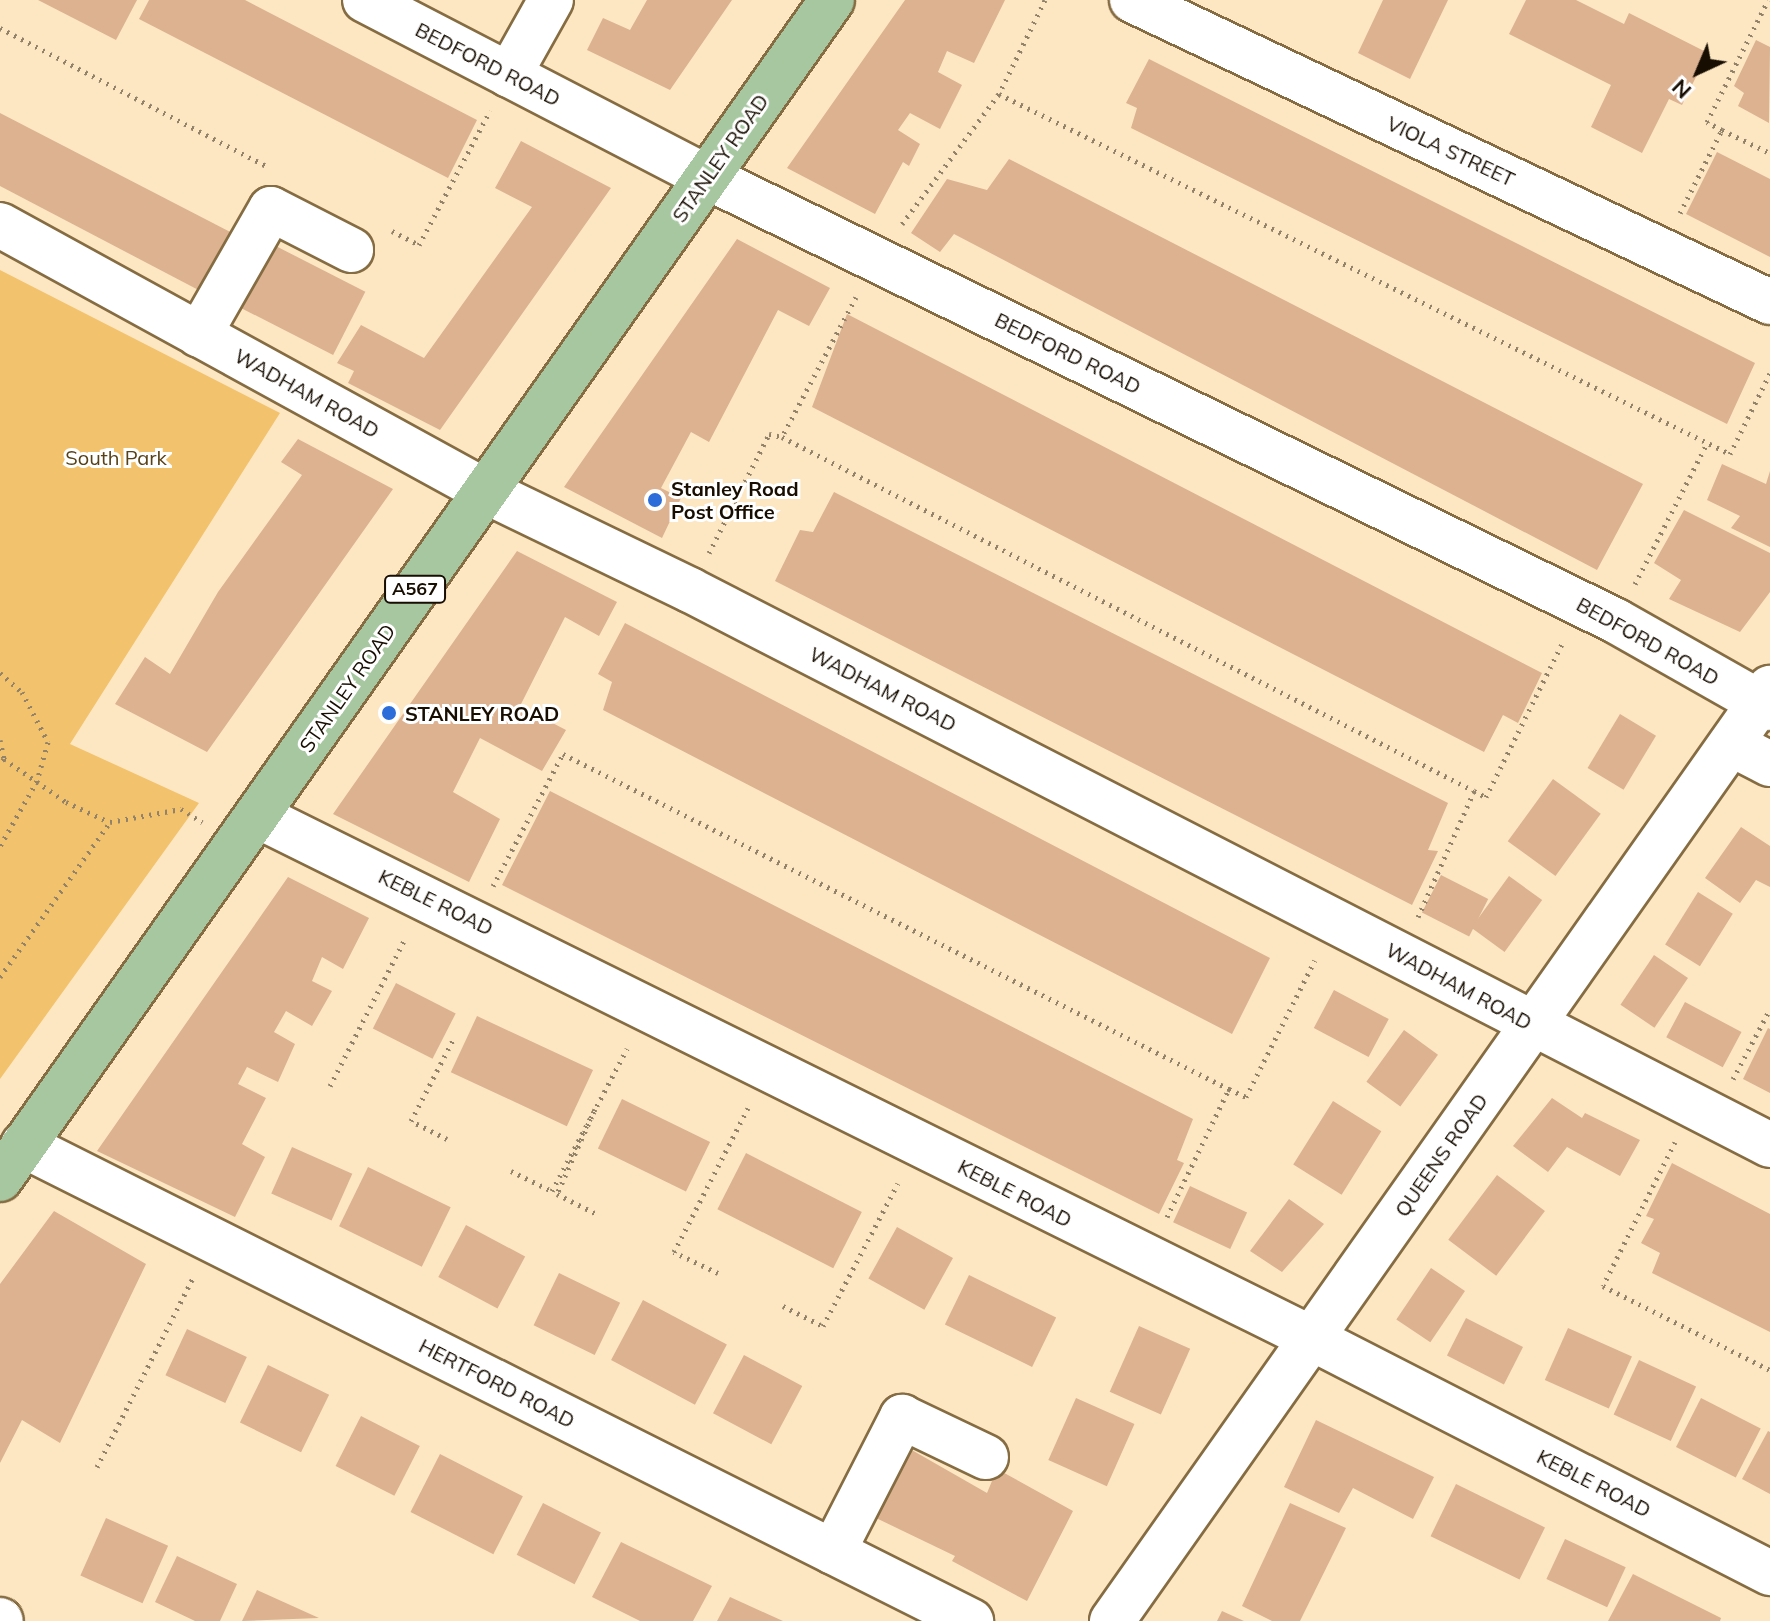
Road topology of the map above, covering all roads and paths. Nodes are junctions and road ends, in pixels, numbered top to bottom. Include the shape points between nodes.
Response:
1 (365, 0) edge
2 (551, 0) edge
3 (832, 0) edge
4 (1045, 0) edge
5 (1132, 0) edge
6 (1768, 0) edge
7 (0, 28) edge
8 (509, 75) junction
9 (999, 94) junction
10 (1722, 130) junction
11 (1770, 153) edge
12 (269, 168) dead end
13 (707, 177) junction
14 (0, 225) edge
15 (366, 238) joint
16 (1661, 250) junction
17 (876, 260) junction
18 (1770, 302) edge
19 (199, 335) junction
20 (1770, 373) edge
21 (782, 437) junction
22 (1707, 443) junction
23 (483, 490) junction
24 (690, 590) junction
25 (1599, 612) junction
26 (0, 673) edge
27 (1767, 699) edge
28 (0, 740) edge
29 (1731, 744) junction
30 (4, 759) junction
31 (1770, 764) edge
32 (0, 765) edge
33 (37, 781) junction
34 (1474, 791) junction
35 (110, 822) junction
36 (249, 830) junction
37 (0, 846) edge
38 (426, 897) junction
39 (1336, 920) junction
40 (475, 922) junction
41 (1401, 955) junction
42 (0, 977) edge
43 (648, 1008) junction
44 (1770, 1009) edge
45 (1533, 1025) junction
46 (454, 1038) dead end
47 (769, 1069) junction
48 (330, 1086) dead end
49 (1229, 1089) junction
50 (595, 1109) junction
51 (1703, 1111) junction
52 (447, 1139) dead end
53 (918, 1144) junction
54 (1770, 1145) edge
55 (12, 1162) edge
56 (511, 1171) dead end
57 (597, 1214) dead end
58 (213, 1240) junction
59 (1147, 1259) junction
60 (718, 1273) dead end
61 (783, 1306) dead end
62 (1311, 1338) junction
63 (1770, 1370) edge
64 (986, 1457) dead end
65 (97, 1467) dead end
66 (833, 1552) junction
67 (1770, 1573) edge
68 (971, 1621) edge
69 (1112, 1621) edge

1 - 8 street, BEDFORD ROAD
2 - 8 street
3 - 13 main road, STANLEY ROAD / A567
4 - 9 path
5 - 16 street, VIOLA STREET
6 - 10 path via 1707,122
7 - 12 path
8 - 13 street, BEDFORD ROAD
8 - 15 path via 419,245
9 - 17 path
9 - 22 path
10 - 11 path
10 - 16 path
13 - 17 street, BEDFORD ROAD
13 - 23 main road, STANLEY ROAD / A567
14 - 19 street, WADHAM ROAD
15 - 19 street via 271,209
16 - 18 street, VIOLA STREET
17 - 21 path
17 - 25 street, BEDFORD ROAD
19 - 23 street, WADHAM ROAD
20 - 22 path via 1730,454
21 - 24 path via 769,434
21 - 34 path
22 - 25 path
23 - 24 street, WADHAM ROAD
23 - 36 main road, STANLEY ROAD / A567
24 - 39 street, WADHAM ROAD
25 - 27 street, BEDFORD ROAD
25 - 34 path via 1486,797
26 - 33 path via 22,692 48,742
27 - 29 street, QUEENS ROAD
28 - 30 path
29 - 31 street
29 - 45 street, QUEENS ROAD
30 - 32 path
30 - 33 path
33 - 35 path via 66,802
33 - 37 path
34 - 41 path
35 - 36 path via 181,809
35 - 42 path
36 - 38 street, KEBLE ROAD
36 - 55 main road, STANLEY ROAD / A567
38 - 40 street, KEBLE ROAD
38 - 48 path
39 - 41 street, WADHAM ROAD
39 - 49 path via 1246,1097
40 - 43 street, KEBLE ROAD
40 - 49 path via 563,754
41 - 45 street, WADHAM ROAD
43 - 47 street, KEBLE ROAD
43 - 50 path
44 - 51 path
45 - 51 street, WADHAM ROAD
45 - 62 street, QUEENS ROAD
46 - 52 path via 411,1121
47 - 53 street, KEBLE ROAD
47 - 60 path via 674,1252
49 - 59 path
50 - 56 path via 552,1191
50 - 57 path via 557,1194
51 - 54 street, WADHAM ROAD
51 - 63 path via 1603,1286
53 - 59 street, KEBLE ROAD
53 - 61 path via 823,1326
55 - 58 street, HERTFORD ROAD
58 - 65 path
58 - 66 street, HERTFORD ROAD
59 - 62 street, KEBLE ROAD
62 - 67 street, KEBLE ROAD
62 - 69 street, QUEENS ROAD
64 - 66 street via 902,1417
66 - 68 street, HERTFORD ROAD

